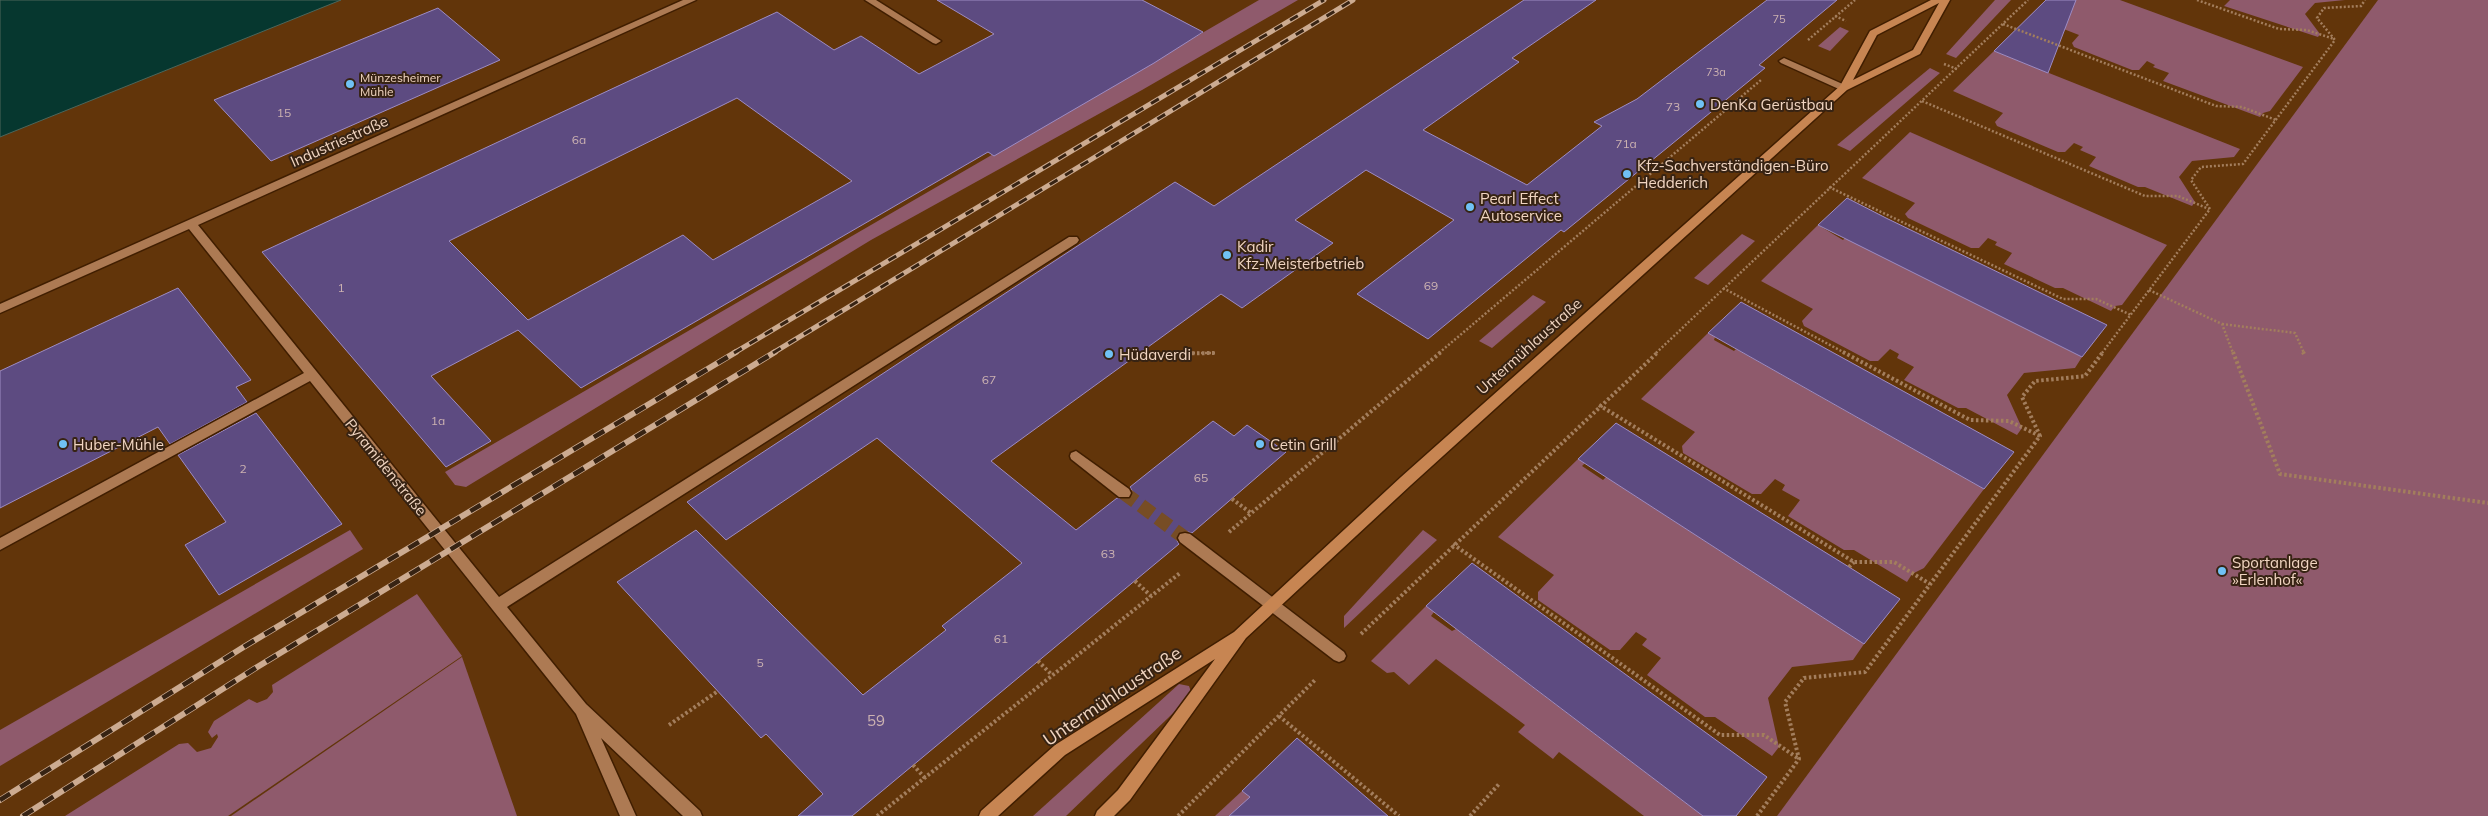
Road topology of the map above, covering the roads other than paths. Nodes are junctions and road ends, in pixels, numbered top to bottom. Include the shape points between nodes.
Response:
1 (691, 0) edge
2 (870, 0) edge
3 (1938, 0) edge
4 (1945, 0) edge
5 (936, 41) dead end
6 (1784, 61) road end
7 (1844, 88) junction
8 (192, 224) junction
9 (1073, 240) dead end
10 (0, 309) edge
11 (312, 374) junction
12 (1076, 456) dead end
13 (1124, 493) tunnel mouth
14 (1185, 538) tunnel mouth
15 (0, 544) edge
16 (1272, 605) junction
17 (497, 606) junction
18 (1241, 634) junction
19 (1339, 656) road end
20 (581, 709) junction
21 (628, 816) edge
22 (694, 816) edge
23 (988, 816) edge
24 (1102, 816) edge

1 - 8 street, Industriestraße
2 - 5 street
3 - 7 main road, Untermühlaustraße via 1873,33
4 - 7 main road, Untermühlaustraße via 1917,52
6 - 7 street
7 - 16 main road, Untermühlaustraße via 1432,457
8 - 10 street, Industriestraße
8 - 11 street, Pyramidenstraße
9 - 17 street
11 - 15 street
11 - 17 street, Pyramidenstraße
12 - 13 street
14 - 16 street
16 - 18 main road, Untermühlaustraße
16 - 19 street
17 - 20 street, Pyramidenstraße
18 - 23 main road, Untermühlaustraße via 1060,750
18 - 24 main road, Untermühlaustraße via 1124,795
20 - 21 street, Pyramidenstraße
20 - 22 street, Pyramidenstraße

